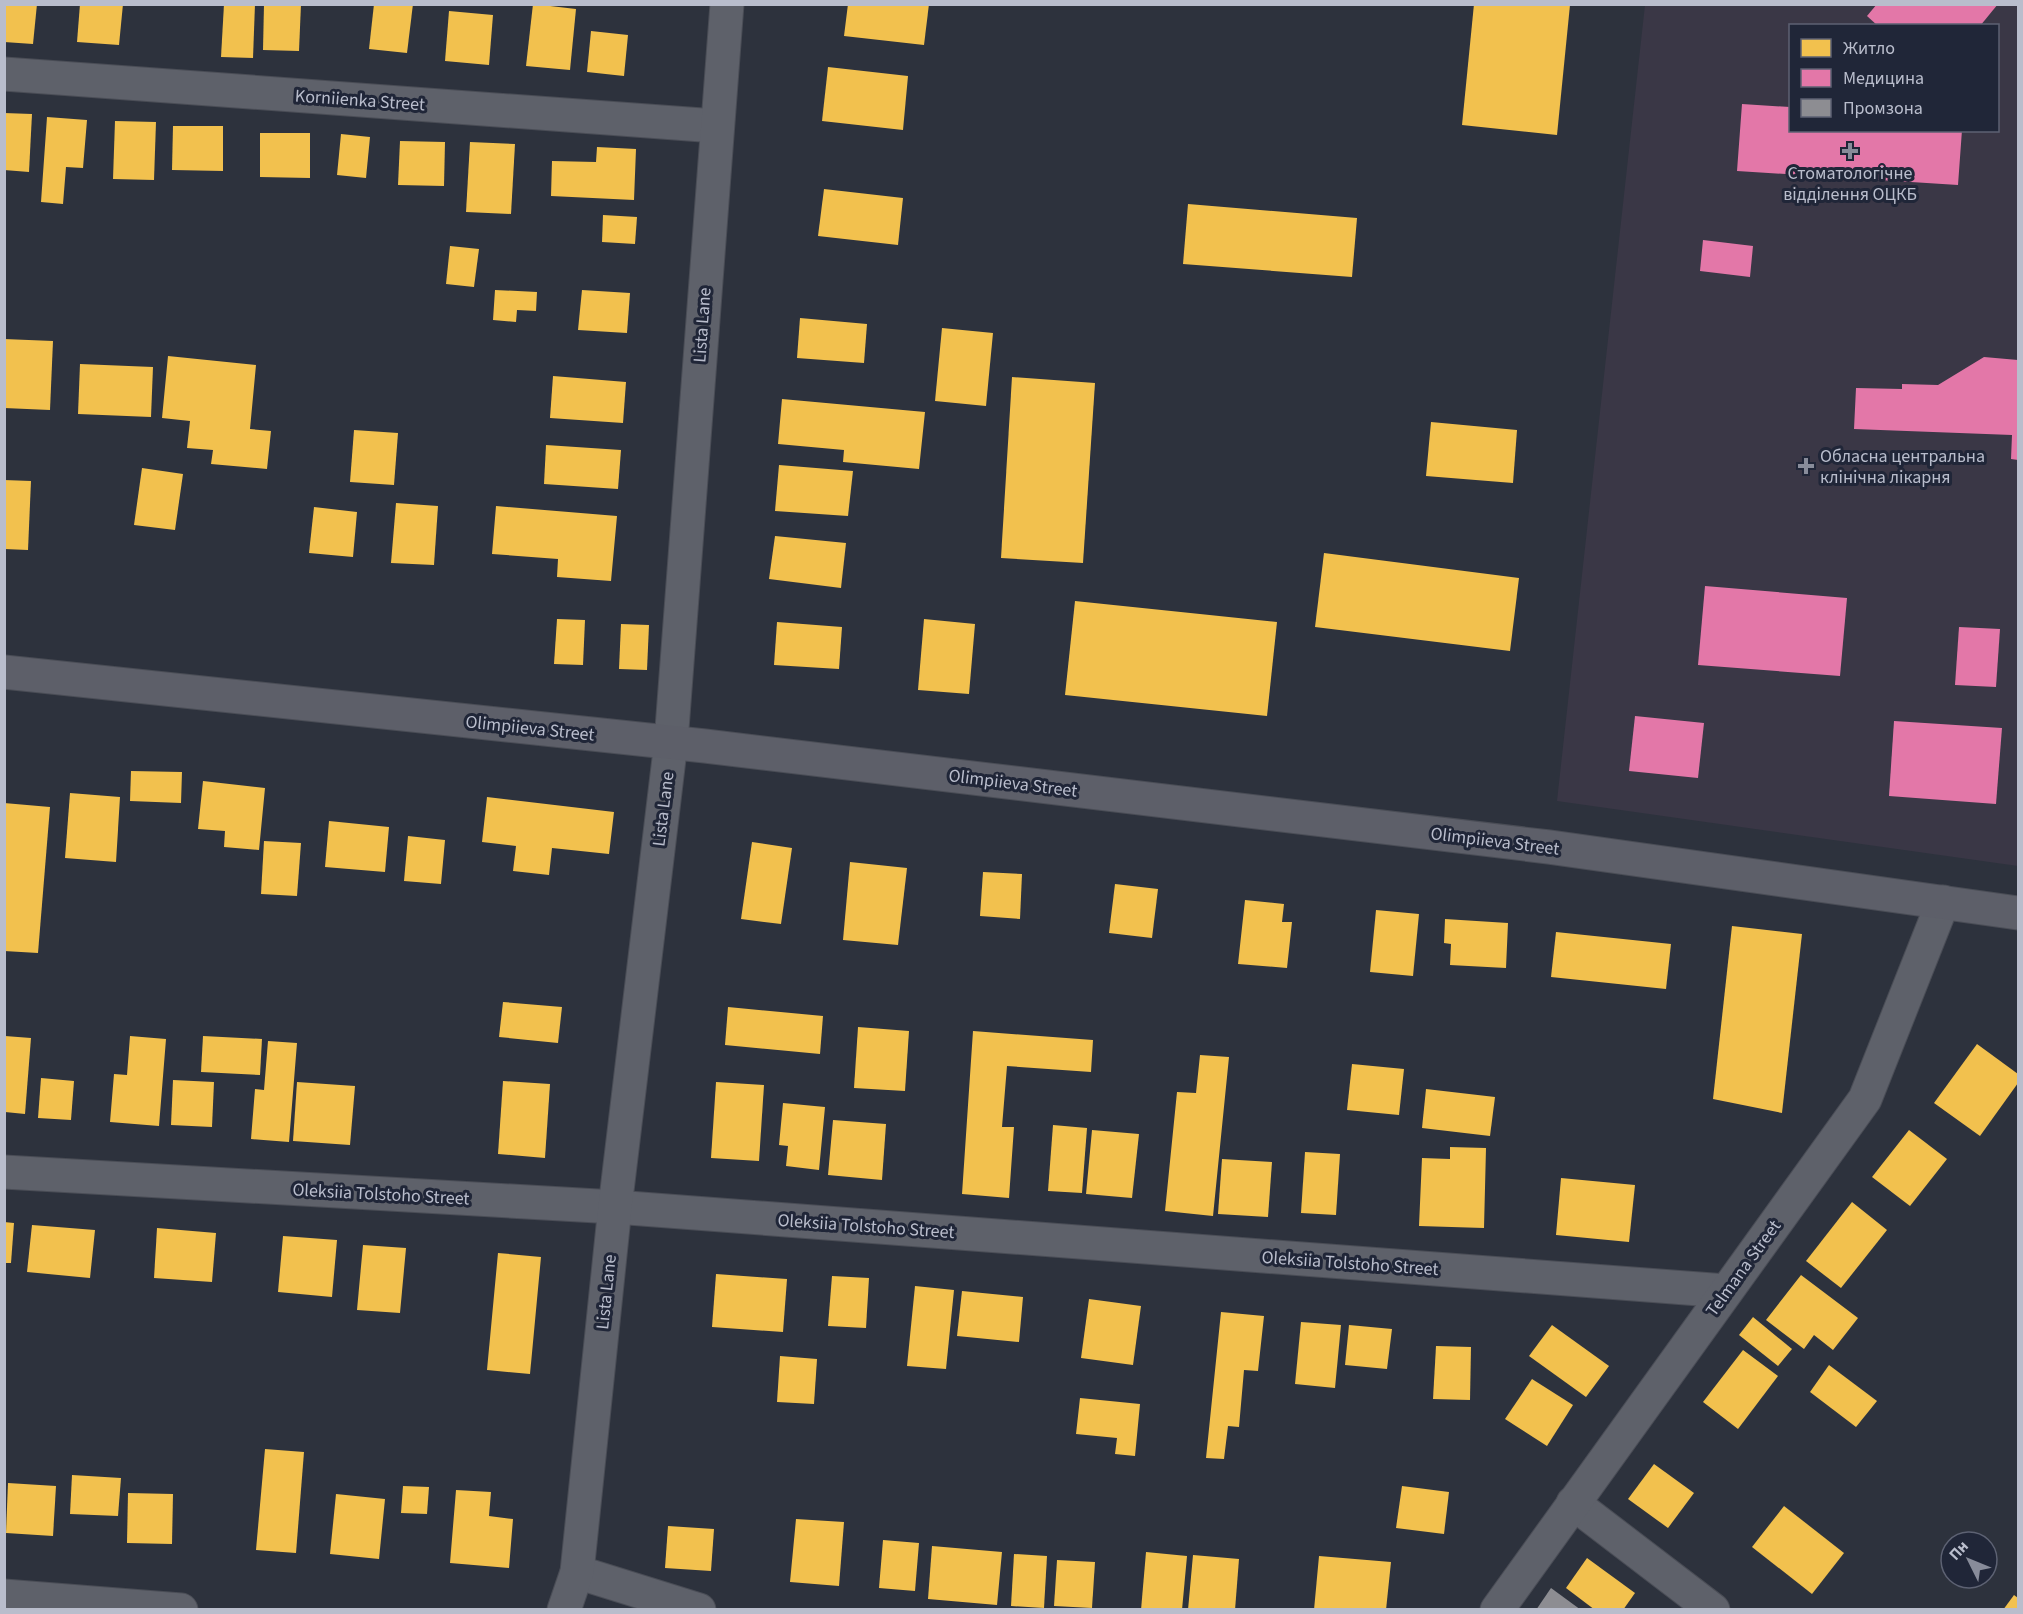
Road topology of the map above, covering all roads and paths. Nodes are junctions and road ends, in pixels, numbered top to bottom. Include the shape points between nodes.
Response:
1 (728, 4) edge
2 (4, 74) edge
3 (716, 126) junction
4 (4, 672) edge
5 (671, 742) junction
6 (1943, 902) junction
7 (2019, 913) edge
8 (4, 1172) edge
9 (615, 1207) junction
10 (1726, 1291) junction
11 (1573, 1503) junction
12 (577, 1572) junction
13 (4, 1596) edge
14 (181, 1610) edge
15 (564, 1610) edge
16 (699, 1610) edge
17 (1497, 1610) edge
18 (1713, 1610) edge

1 - 3 street, Lista Lane
2 - 3 street, Korniienka Street
3 - 5 street, Lista Lane
4 - 5 main road, Olimpiieva Street
5 - 6 main road, Olimpiieva Street via 1549,848
5 - 9 street, Lista Lane
6 - 7 main road, Olimpiieva Street
6 - 10 street, Telmana Street via 1865,1099
8 - 9 street, Oleksiia Tolstoho Street
9 - 10 street, Oleksiia Tolstoho Street
9 - 12 street, Lista Lane
10 - 11 street, Telmana Street
11 - 17 street, Telmana Street
11 - 18 street
12 - 15 street, Lista Lane
12 - 16 street
13 - 14 street

